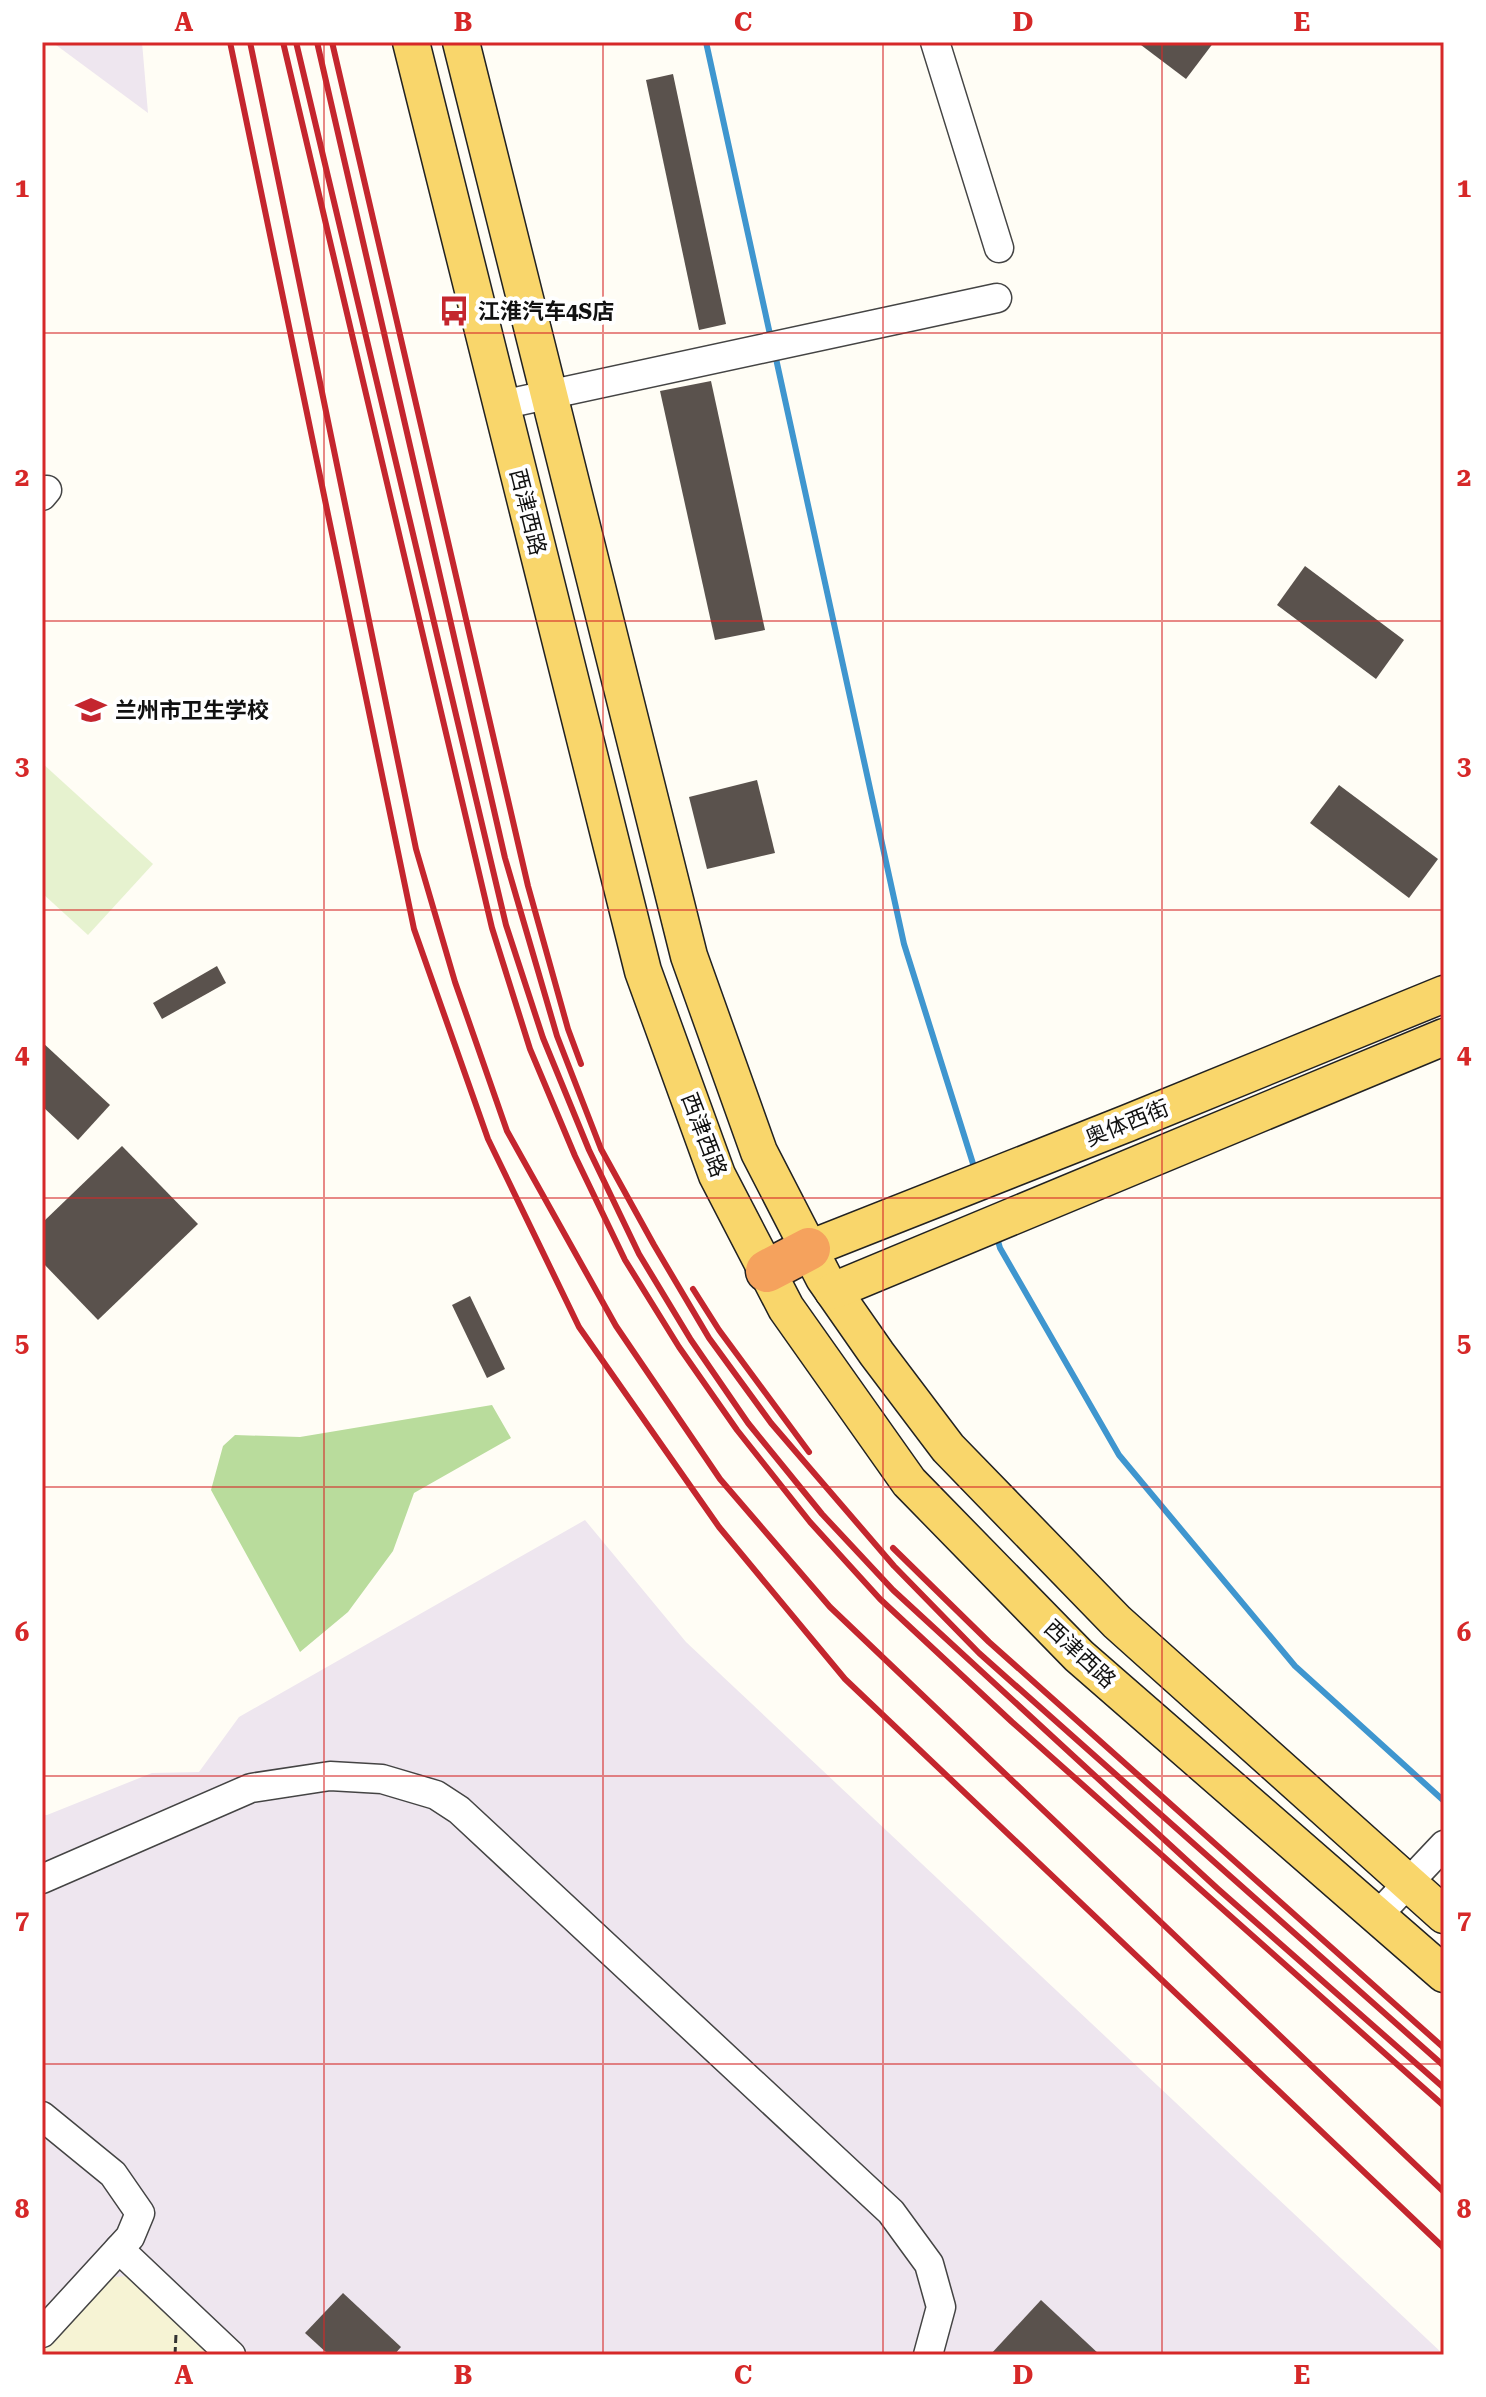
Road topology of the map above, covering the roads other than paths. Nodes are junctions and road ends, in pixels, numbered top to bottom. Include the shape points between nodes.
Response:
1 (411, 42) edge
2 (461, 42) edge
3 (935, 42) edge
4 (999, 248) dead end
5 (997, 298) dead end
6 (548, 394) junction
7 (501, 405) junction
8 (1444, 994) edge
9 (1444, 1037) edge
10 (809, 1249) junction
11 (767, 1271) junction
12 (833, 1291) junction
13 (1444, 1845) edge
14 (42, 1879) edge
15 (1407, 1882) junction
16 (1444, 1915) edge
17 (1377, 1916) junction
18 (1444, 1974) edge
19 (42, 2116) edge
20 (119, 2249) junction
21 (42, 2333) edge
22 (231, 2355) edge
23 (928, 2355) edge

1 - 7 main road, 西津西路
2 - 6 main road, 西津西路
3 - 4 street
5 - 6 street
6 - 7 street
6 - 10 main road, 西津西路 via 689,956 759,1152
7 - 11 main road, 西津西路 via 643,971 717,1175
8 - 10 main road, 奥体西街
9 - 12 main road, 奥体西街
10 - 11 highway
10 - 12 main road, 西津西路
11 - 17 main road, 西津西路 via 786,1308 909,1482 1079,1656
12 - 15 main road, 西津西路 via 948,1448 1096,1601
13 - 15 street
14 - 23 street via 251,1788 330,1776 382,1779 436,1795 459,1810 891,2212 929,2264 941,2307
15 - 16 main road, 西津西路
15 - 17 street
17 - 18 main road, 西津西路
19 - 20 street via 113,2174 140,2213
20 - 21 street
20 - 22 street

